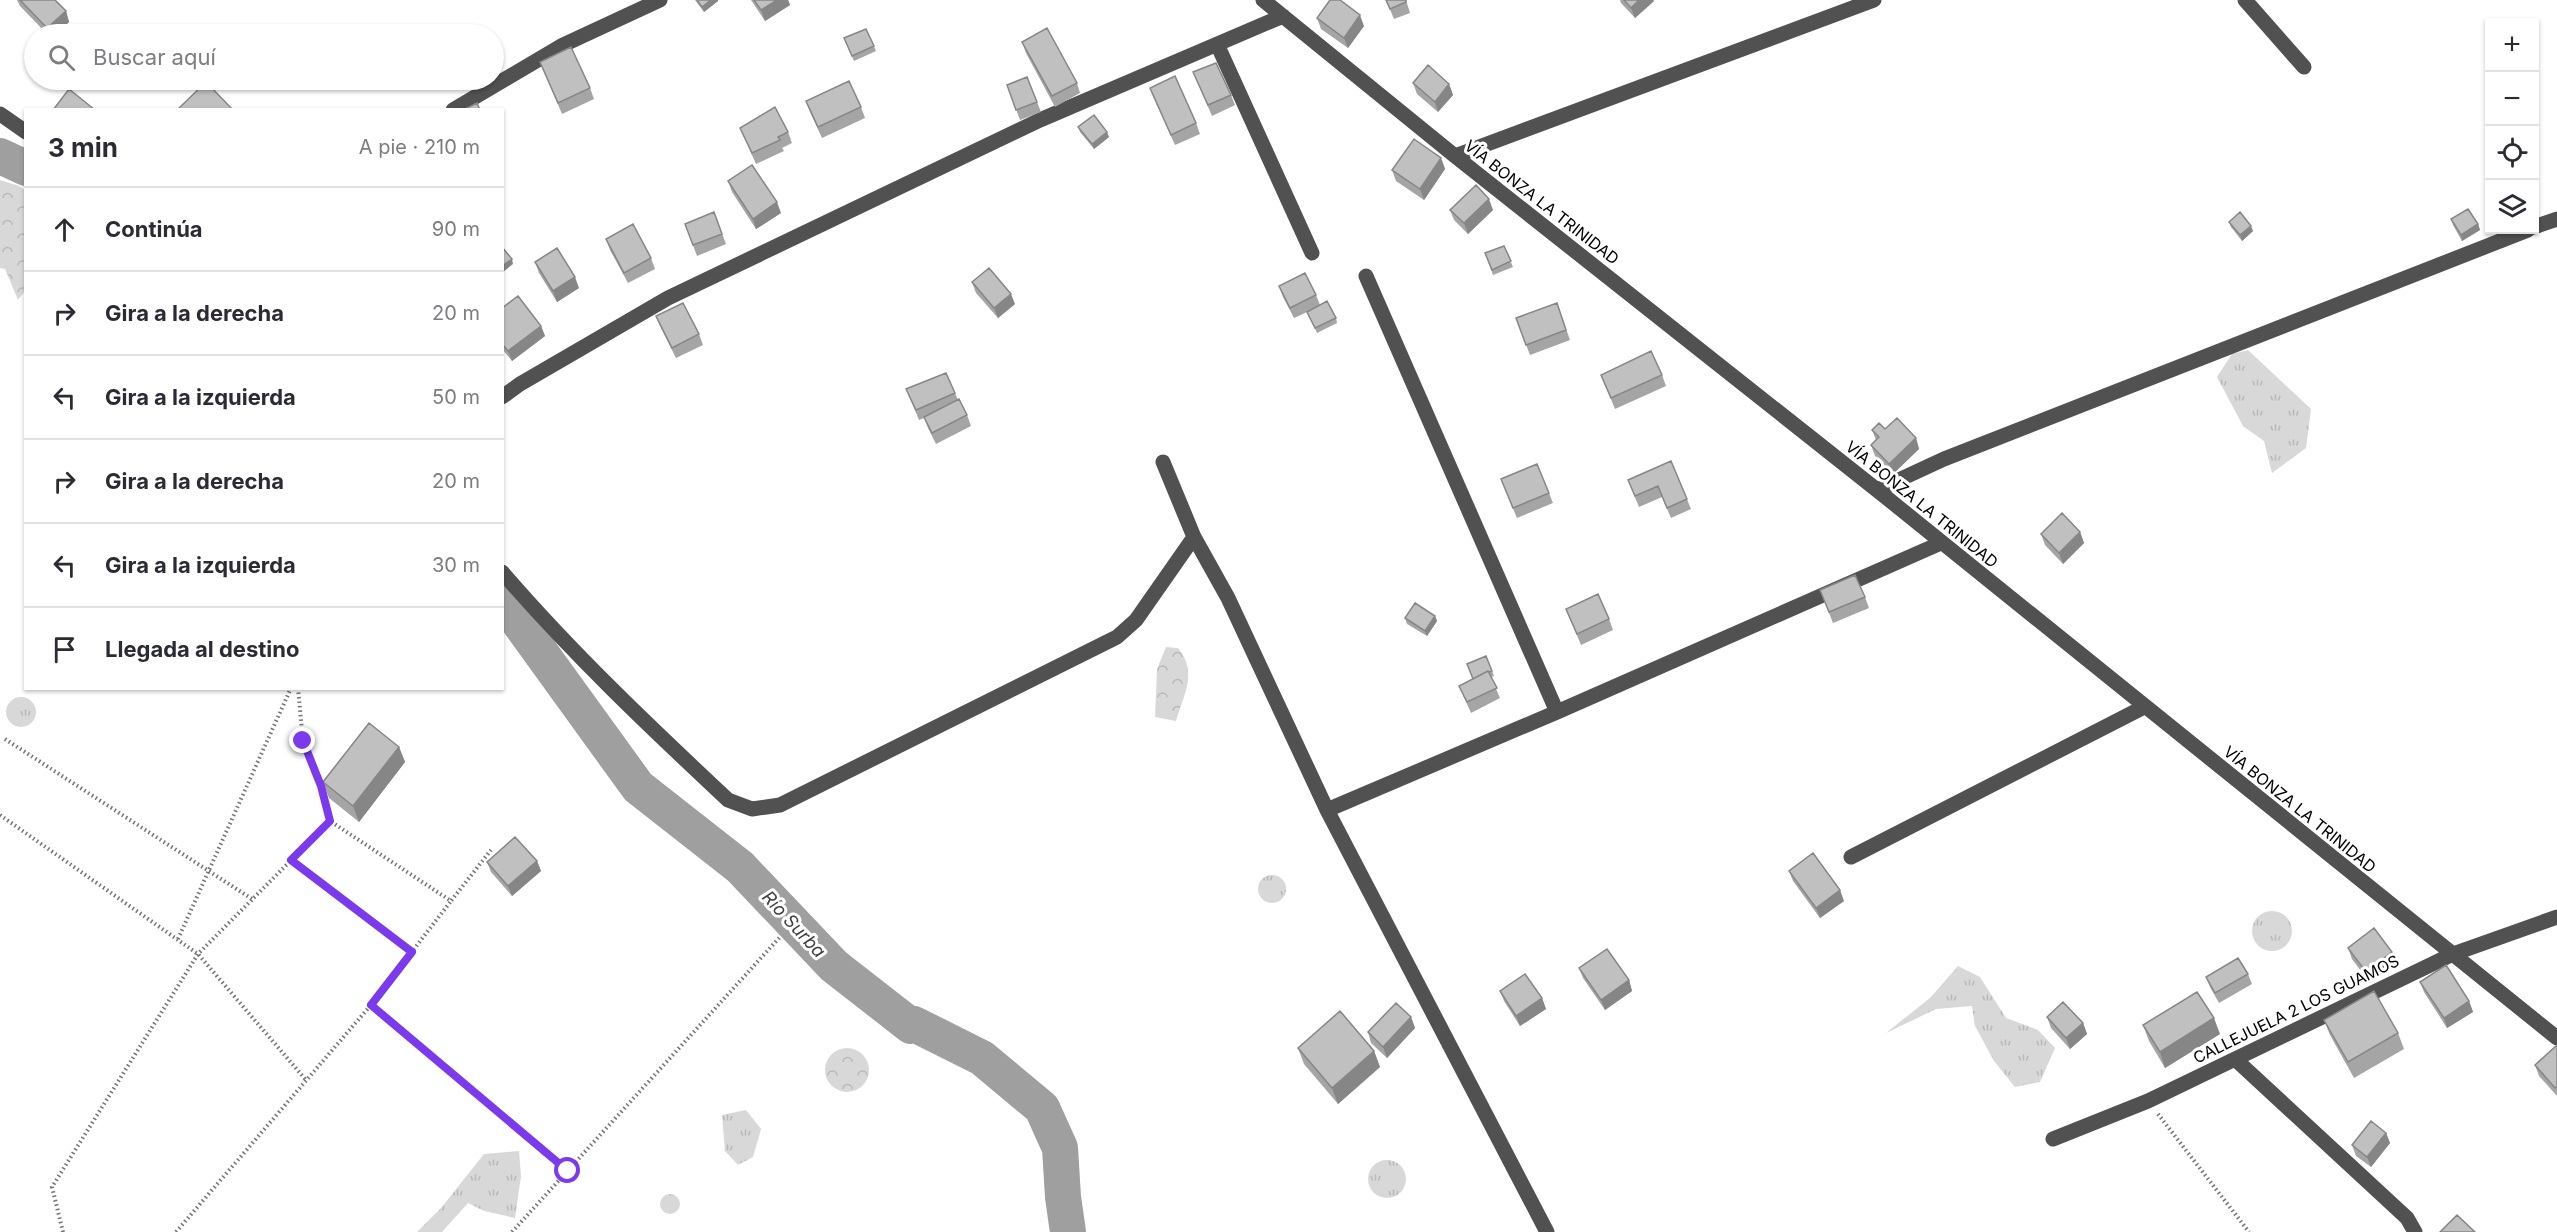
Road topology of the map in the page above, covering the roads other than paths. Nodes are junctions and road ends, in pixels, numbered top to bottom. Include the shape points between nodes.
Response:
1 (660, 0) edge
2 (1263, 0) edge
3 (1874, 0) edge
4 (2245, 0) edge
5 (1283, 16) junction
6 (1218, 44) junction
7 (2304, 67) dead end
8 (504, 80) edge
9 (487, 90) edge
10 (456, 108) edge
11 (0, 114) edge
12 (24, 131) edge
13 (1455, 156) junction
14 (2557, 219) edge
15 (2539, 226) edge
16 (2518, 234) edge
17 (1312, 253) dead end
18 (1366, 276) dead end
19 (504, 396) edge
20 (1163, 462) dead end
21 (1877, 490) junction
22 (1194, 537) junction
23 (1941, 543) junction
24 (504, 574) edge
25 (2144, 707) junction
26 (1557, 712) junction
27 (1326, 810) junction
28 (1851, 857) dead end
29 (2557, 917) edge
30 (2453, 954) junction
31 (2557, 1038) edge
32 (2235, 1059) junction
33 (2053, 1139) dead end
34 (1547, 1232) edge
35 (2415, 1232) edge

1 - 8 street via 563,45
2 - 5 street, VÍA BONZA LA TRINIDAD
3 - 13 street
4 - 7 street
5 - 6 street
5 - 13 street, VÍA BONZA LA TRINIDAD
6 - 17 street
6 - 19 street via 1040,120 668,298
9 - 10 street
11 - 12 street
13 - 21 street, VÍA BONZA LA TRINIDAD
14 - 15 street
16 - 21 street via 1944,459
18 - 26 street
20 - 22 street
21 - 23 street, VÍA BONZA LA TRINIDAD
22 - 24 street via 1136,620 1117,637 780,805 753,809 728,800 607,686
22 - 27 street via 1228,597
23 - 25 street, VÍA BONZA LA TRINIDAD
23 - 26 street
25 - 28 street
25 - 30 street, VÍA BONZA LA TRINIDAD
26 - 27 street
27 - 34 street
29 - 30 street, CALLEJUELA 2 LOS GUAMOS
30 - 31 street, VÍA BONZA LA TRINIDAD
30 - 32 street, CALLEJUELA 2 LOS GUAMOS
32 - 33 street, CALLEJUELA 2 LOS GUAMOS via 2148,1101
32 - 35 street via 2407,1218

